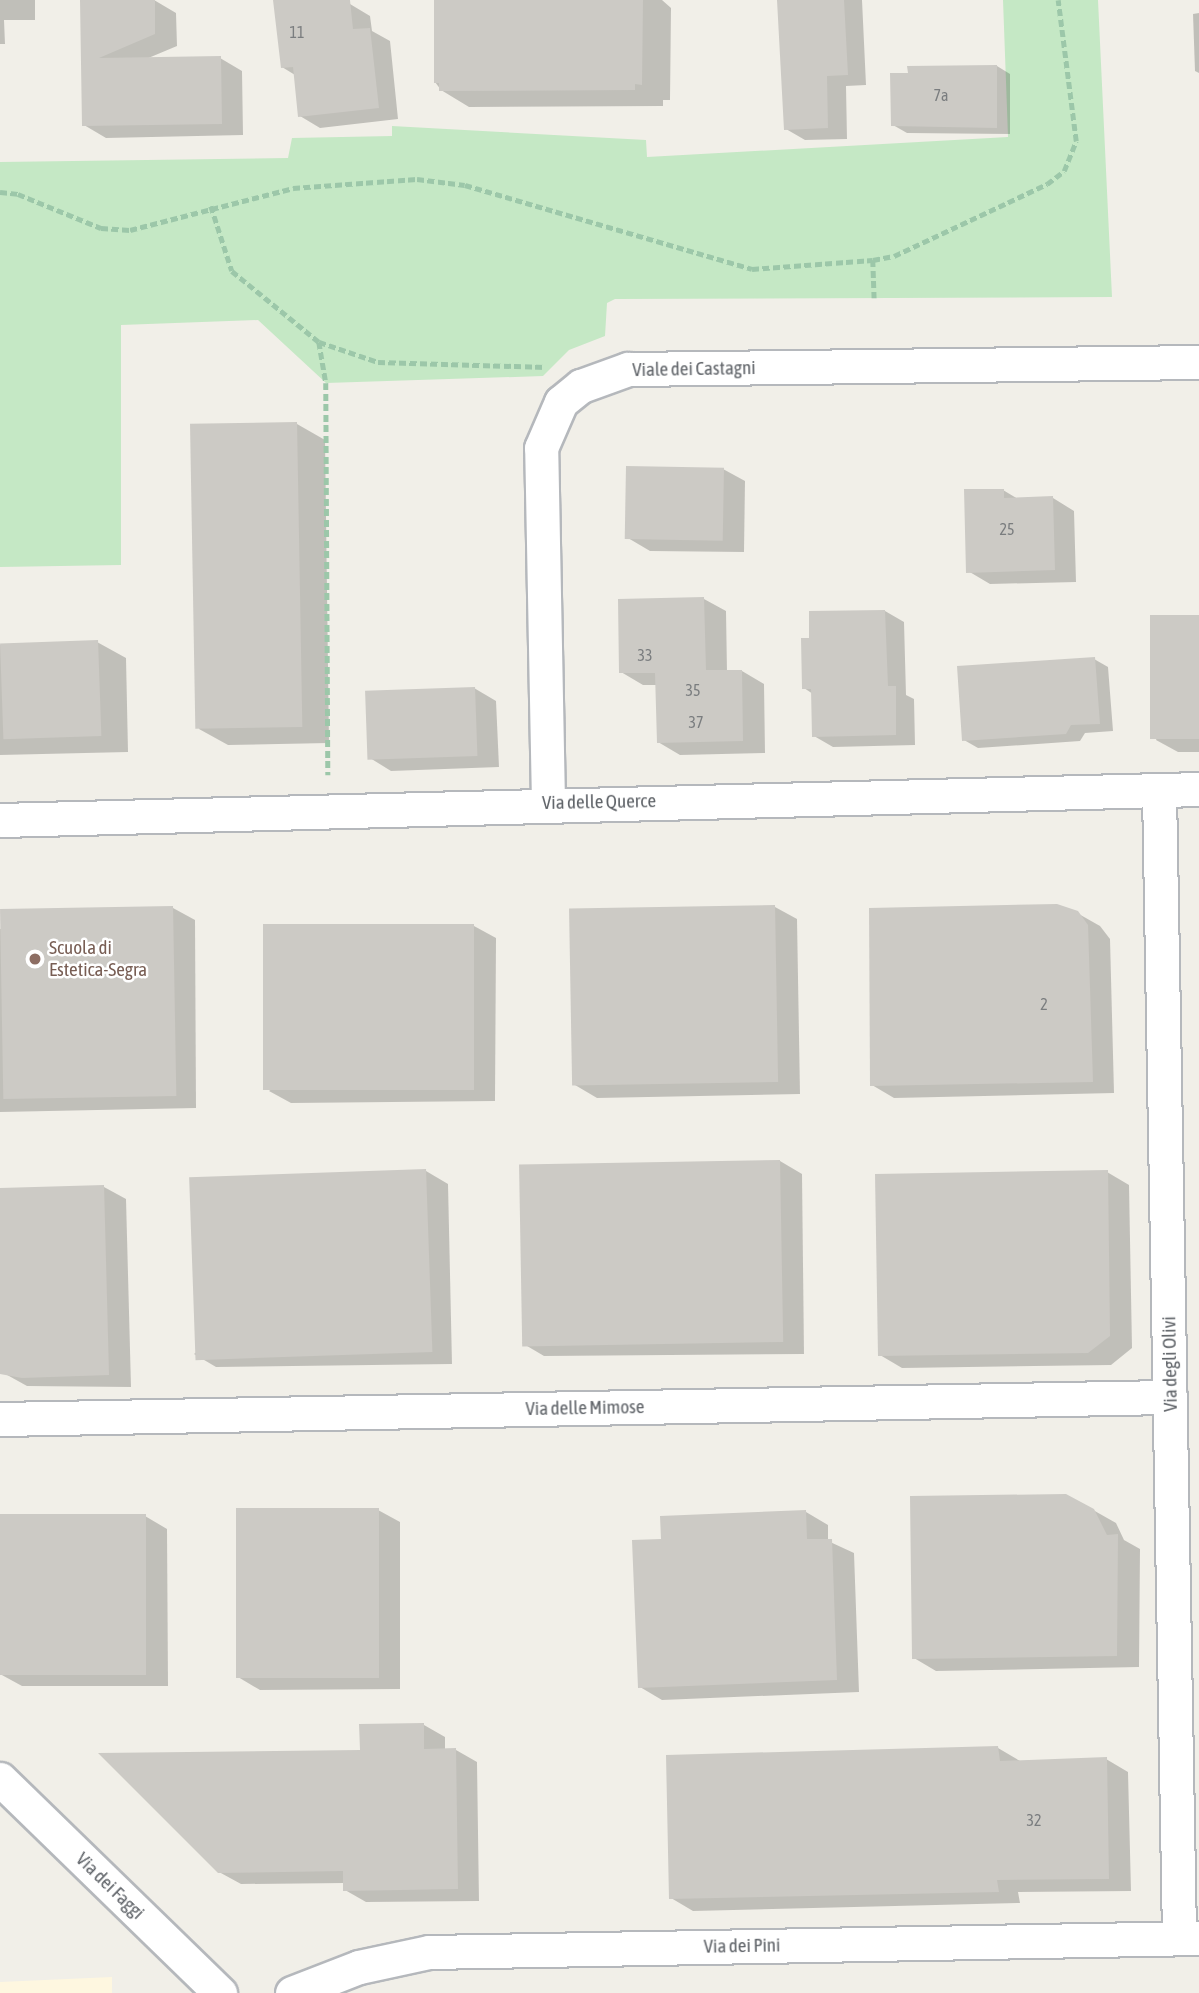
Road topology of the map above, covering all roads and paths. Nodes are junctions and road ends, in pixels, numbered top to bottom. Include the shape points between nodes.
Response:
1 (1058, 0) edge
2 (0, 192) edge
3 (211, 206) junction
4 (873, 260) junction
5 (874, 298) dead end
6 (319, 342) junction
7 (1199, 362) edge
8 (555, 367) dead end
9 (328, 784) dead end
10 (1199, 789) edge
11 (1159, 790) junction
12 (548, 803) junction
13 (0, 820) edge
14 (1170, 1396) junction
15 (0, 1419) edge
16 (0, 1779) edge
17 (1189, 1938) edge
18 (220, 1993) edge
19 (292, 1993) edge

1 - 4 path via 1076,141 1064,171 1047,184 894,256
2 - 3 path via 18,194 100,228 130,230
3 - 4 path via 293,188 417,179 465,185 751,269
3 - 6 path via 232,271
4 - 5 path
6 - 8 path via 379,362
6 - 9 path via 326,383
7 - 12 street, Viale dei Castagni via 628,369 581,386 561,402 541,448
10 - 11 street, Via delle Querce
11 - 12 street, Via delle Querce
11 - 14 street, Via degli Olivi
12 - 13 street, Via delle Querce
14 - 15 street, Via delle Mimose
14 - 17 street, Via degli Olivi
16 - 18 street, Via dei Faggi
17 - 19 street, Via dei Pini via 429,1952 359,1967

